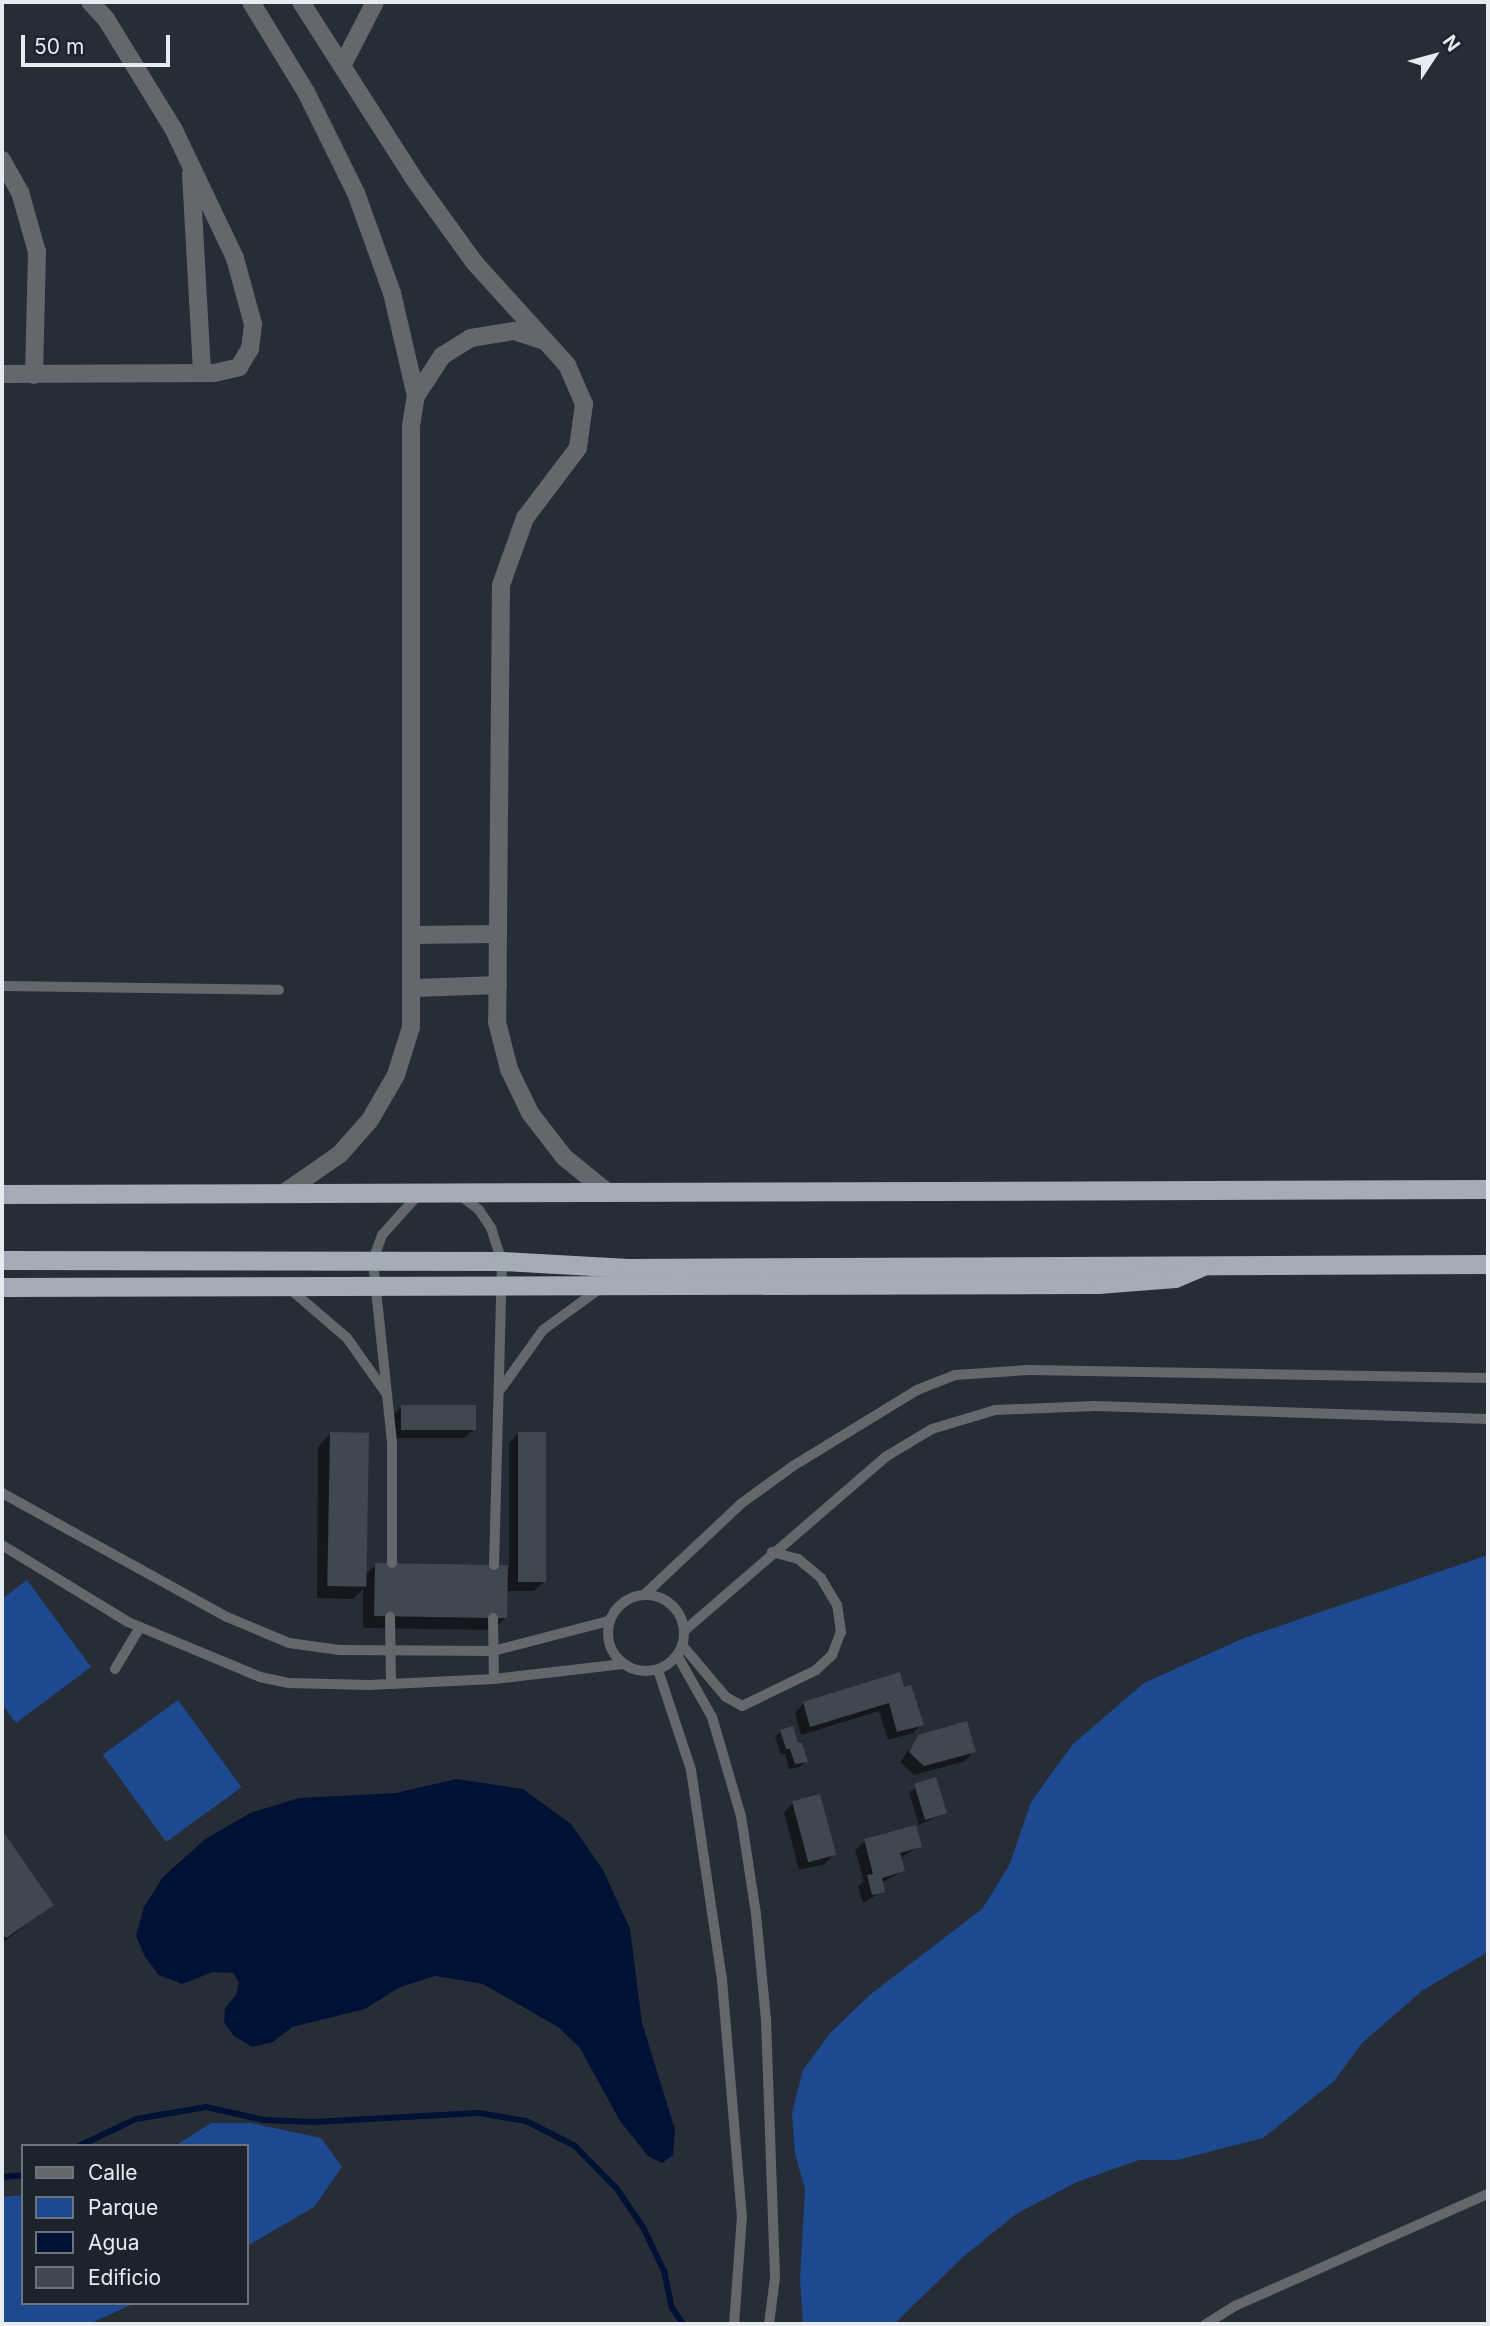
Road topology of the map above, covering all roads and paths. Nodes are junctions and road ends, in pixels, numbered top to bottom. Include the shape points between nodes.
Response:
1 (90, 2) edge
2 (251, 2) edge
3 (301, 2) edge
4 (375, 2) edge
5 (343, 64) junction
6 (2, 160) edge
7 (191, 164) junction
8 (550, 346) junction
9 (202, 373) junction
10 (2, 374) edge
11 (34, 375) junction
12 (416, 396) junction
13 (498, 934) junction
14 (411, 935) junction
15 (498, 985) junction
16 (2, 986) edge
17 (415, 988) junction
18 (279, 990) dead end
19 (1488, 1189) edge
20 (607, 1192) junction
21 (284, 1193) junction
22 (420, 1193) junction
23 (457, 1193) junction
24 (2, 1194) edge
25 (2, 1260) edge
26 (373, 1260) junction
27 (502, 1261) junction
28 (1211, 1262) junction
29 (1488, 1264) edge
30 (2, 1287) edge
31 (287, 1287) junction
32 (375, 1287) junction
33 (502, 1287) junction
34 (604, 1287) junction
35 (1488, 1378) edge
36 (497, 1397) junction
37 (389, 1399) junction
38 (1488, 1419) edge
39 (2, 1493) edge
40 (2, 1545) edge
41 (772, 1552) junction
42 (392, 1563) dead end
43 (494, 1565) dead end
44 (645, 1594) junction
45 (390, 1617) dead end
46 (493, 1618) dead end
47 (609, 1621) junction
48 (140, 1627) junction
49 (684, 1631) junction
50 (682, 1645) junction
51 (390, 1648) junction
52 (493, 1651) junction
53 (677, 1655) junction
54 (623, 1664) junction
55 (114, 1669) dead end
56 (658, 1670) junction
57 (494, 1679) junction
58 (391, 1684) junction
59 (1488, 2194) edge
60 (734, 2324) edge
61 (769, 2324) edge
62 (1206, 2324) edge

1 - 7 street via 106,19
2 - 12 street via 306,92 356,193 392,293
3 - 5 street
4 - 5 street
5 - 8 street via 443,221
6 - 11 street via 20,192 37,252
7 - 9 street
7 - 9 street via 235,258 253,324 250,349 239,367
8 - 12 street via 514,331 471,338 442,356
8 - 13 street via 580,390 585,419 571,461 525,518 500,585
9 - 11 street
10 - 11 street
12 - 14 street via 411,426
13 - 14 street
13 - 15 street
14 - 17 street
15 - 17 street
15 - 20 street via 497,1022 518,1091 564,1157
16 - 18 lane
17 - 21 street via 405,1051 385,1098 340,1154
19 - 20 highway
20 - 23 highway
21 - 22 highway
21 - 24 highway
22 - 23 highway
22 - 26 lane via 382,1235
23 - 27 lane via 479,1210
25 - 26 highway
26 - 27 highway
26 - 32 lane
27 - 28 highway via 628,1268
27 - 33 lane
28 - 29 highway
28 - 34 highway via 1175,1278 1126,1283
30 - 31 highway
31 - 32 highway
31 - 37 lane via 347,1338
32 - 33 highway
32 - 37 lane
33 - 34 highway
33 - 36 lane
34 - 36 lane via 543,1330 517,1361
35 - 44 lane via 1029,1370 955,1375 917,1390 793,1466 742,1503
36 - 43 lane
37 - 42 lane
38 - 41 lane via 1095,1405 995,1410 932,1429 887,1456
39 - 51 lane via 227,1617 289,1643 340,1650
40 - 48 lane
41 - 49 lane
41 - 50 lane via 798,1559 837,1605 841,1632 832,1655 816,1670 742,1706 726,1697
44 - 47 lane via 623,1602
44 - 49 lane via 668,1601
45 - 51 lane
46 - 52 lane
47 - 52 lane
47 - 54 lane via 609,1644
48 - 55 lane
48 - 58 lane via 261,1677 289,1683
49 - 50 lane
50 - 53 lane
51 - 52 lane
51 - 58 lane
52 - 57 lane
53 - 56 lane
53 - 61 lane via 712,1717 741,1816 756,1914 766,2019 775,2278
54 - 56 lane via 634,1670
54 - 57 lane
56 - 60 lane via 691,1770 722,1980 743,2216
57 - 58 lane
59 - 62 lane via 1237,2305

